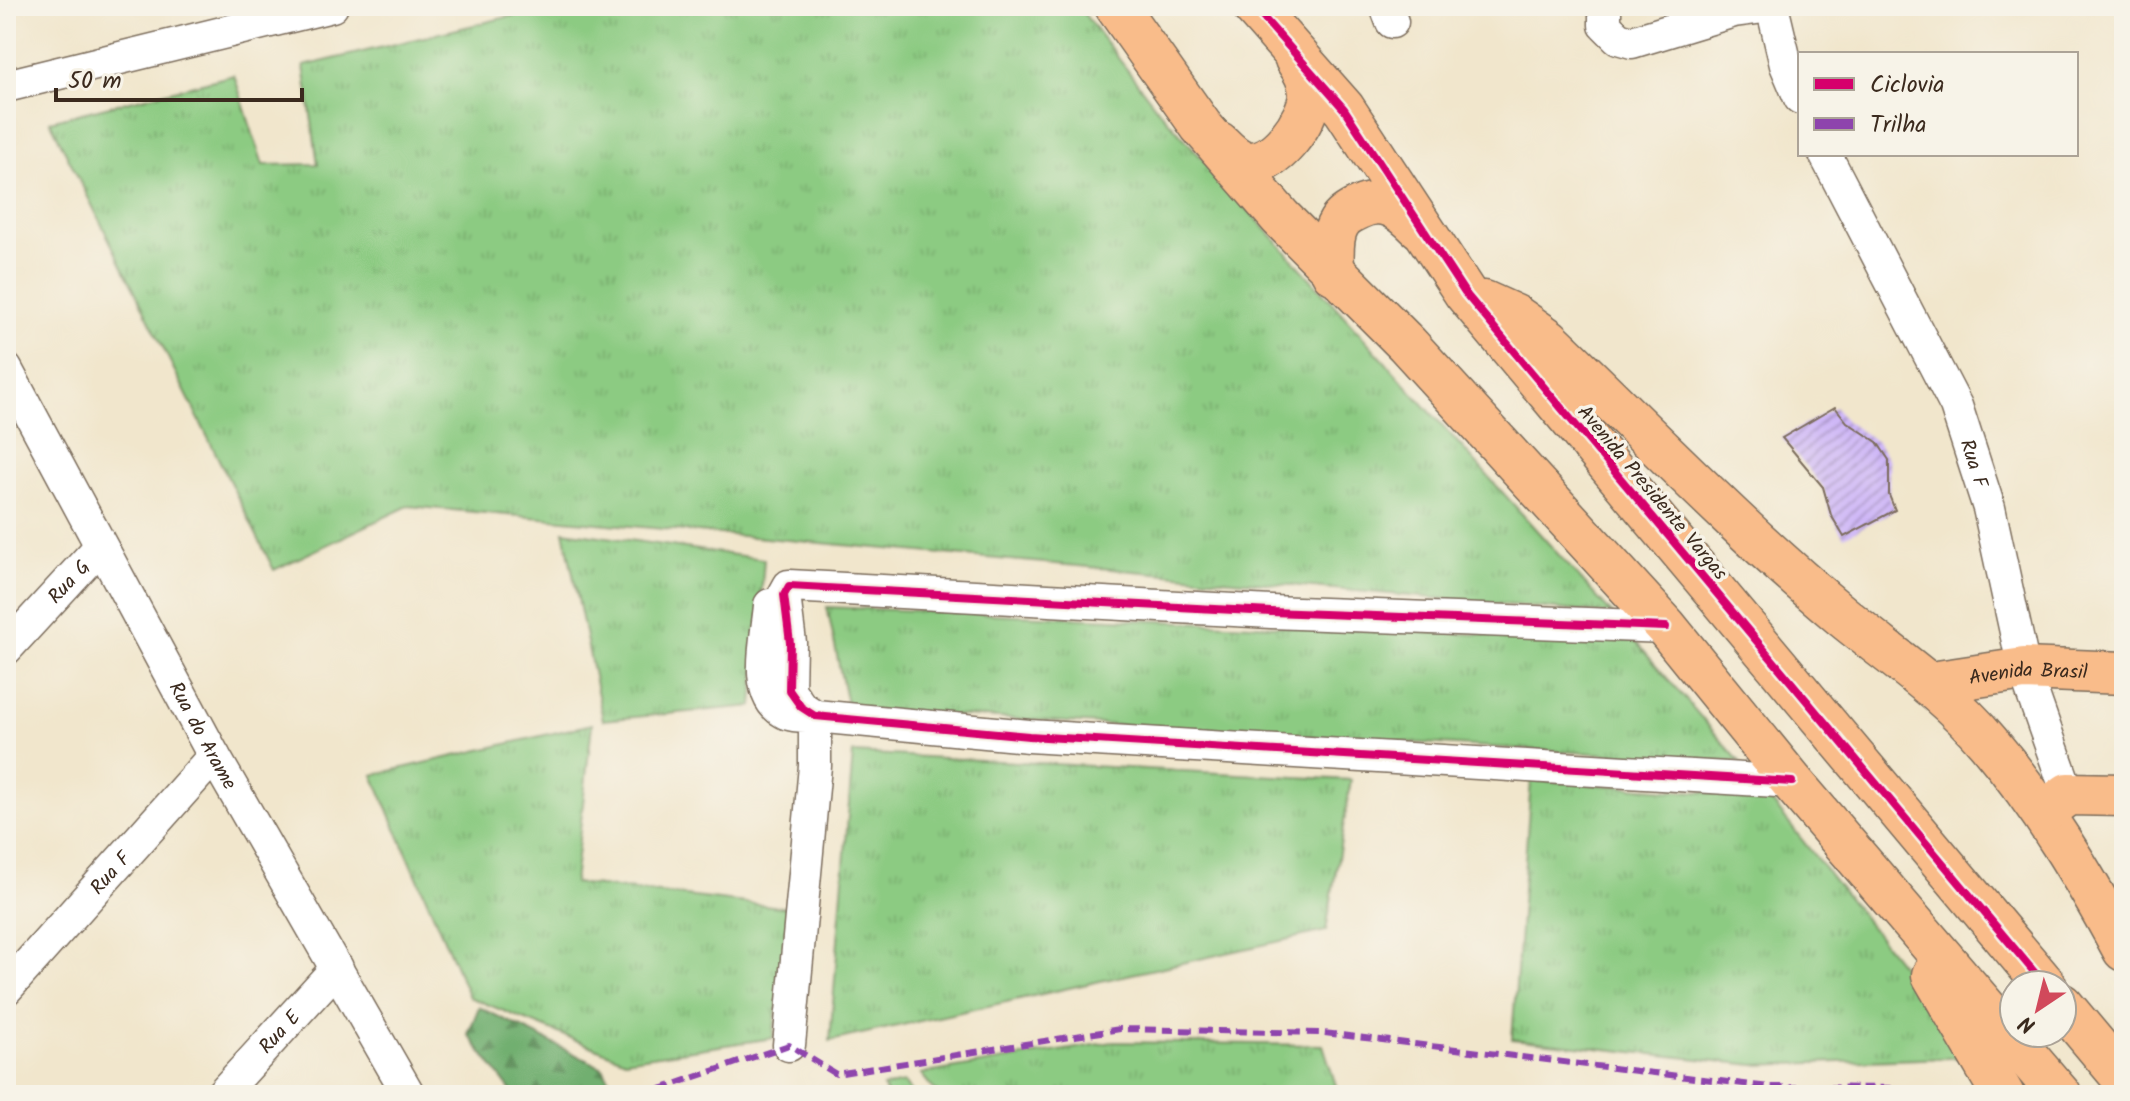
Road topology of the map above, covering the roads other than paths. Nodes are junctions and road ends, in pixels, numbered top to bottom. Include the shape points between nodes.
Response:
1 (332, 6) edge
2 (1116, 6) edge
3 (1605, 6) edge
4 (1772, 6) edge
5 (1266, 18) edge
6 (6, 86) edge
7 (1798, 93) edge
8 (1201, 126) junction
9 (1826, 156) edge
10 (1433, 243) junction
11 (1333, 273) junction
12 (1465, 293) junction
13 (6, 369) edge
14 (99, 548) junction
15 (1666, 627) junction
16 (6, 649) edge
17 (2024, 669) junction
18 (2124, 673) edge
19 (1931, 683) junction
20 (815, 716) junction
21 (214, 756) junction
22 (1792, 782) junction
23 (2124, 795) edge
24 (2056, 803) junction
25 (1883, 886) junction
26 (2124, 950) edge
27 (337, 968) junction
28 (2032, 969) edge
29 (6, 989) edge
30 (2078, 1024) edge
31 (789, 1045) dead end
32 (2124, 1079) edge
33 (221, 1095) edge
34 (409, 1095) edge
35 (2003, 1095) edge
36 (2060, 1095) edge

1 - 6 street
2 - 8 main road
3 - 4 street via 1605,25 1618,38 1632,42 1734,11
4 - 7 street
5 - 8 main road via 1305,72 1310,91 1298,129 1271,154 1245,162
5 - 10 main road, Avenida Presidente Vargas via 1344,109
8 - 11 main road
9 - 17 street, Rua F via 1956,406 1989,508
10 - 11 main road via 1406,214 1374,201 1339,222
10 - 12 main road, Avenida Presidente Vargas
11 - 15 main road via 1407,344
12 - 19 main road via 1515,316 1549,340 1841,615
12 - 28 main road, Avenida Presidente Vargas
13 - 14 street, Rua do Arame
14 - 16 street, Rua G
14 - 21 street, Rua do Arame
15 - 20 street via 789,586 784,595 789,690
15 - 22 main road
17 - 18 main road, Avenida Brasil
17 - 19 main road, Avenida Brasil
17 - 24 street, Rua F
19 - 24 main road
20 - 22 street via 1045,737
20 - 31 street
21 - 27 street, Rua do Arame
21 - 29 street, Rua F
22 - 25 main road
23 - 24 main road
24 - 26 main road via 2085,877
25 - 35 main road
25 - 36 main road
27 - 33 street, Rua E
27 - 34 street, Rua do Arame
30 - 32 main road

